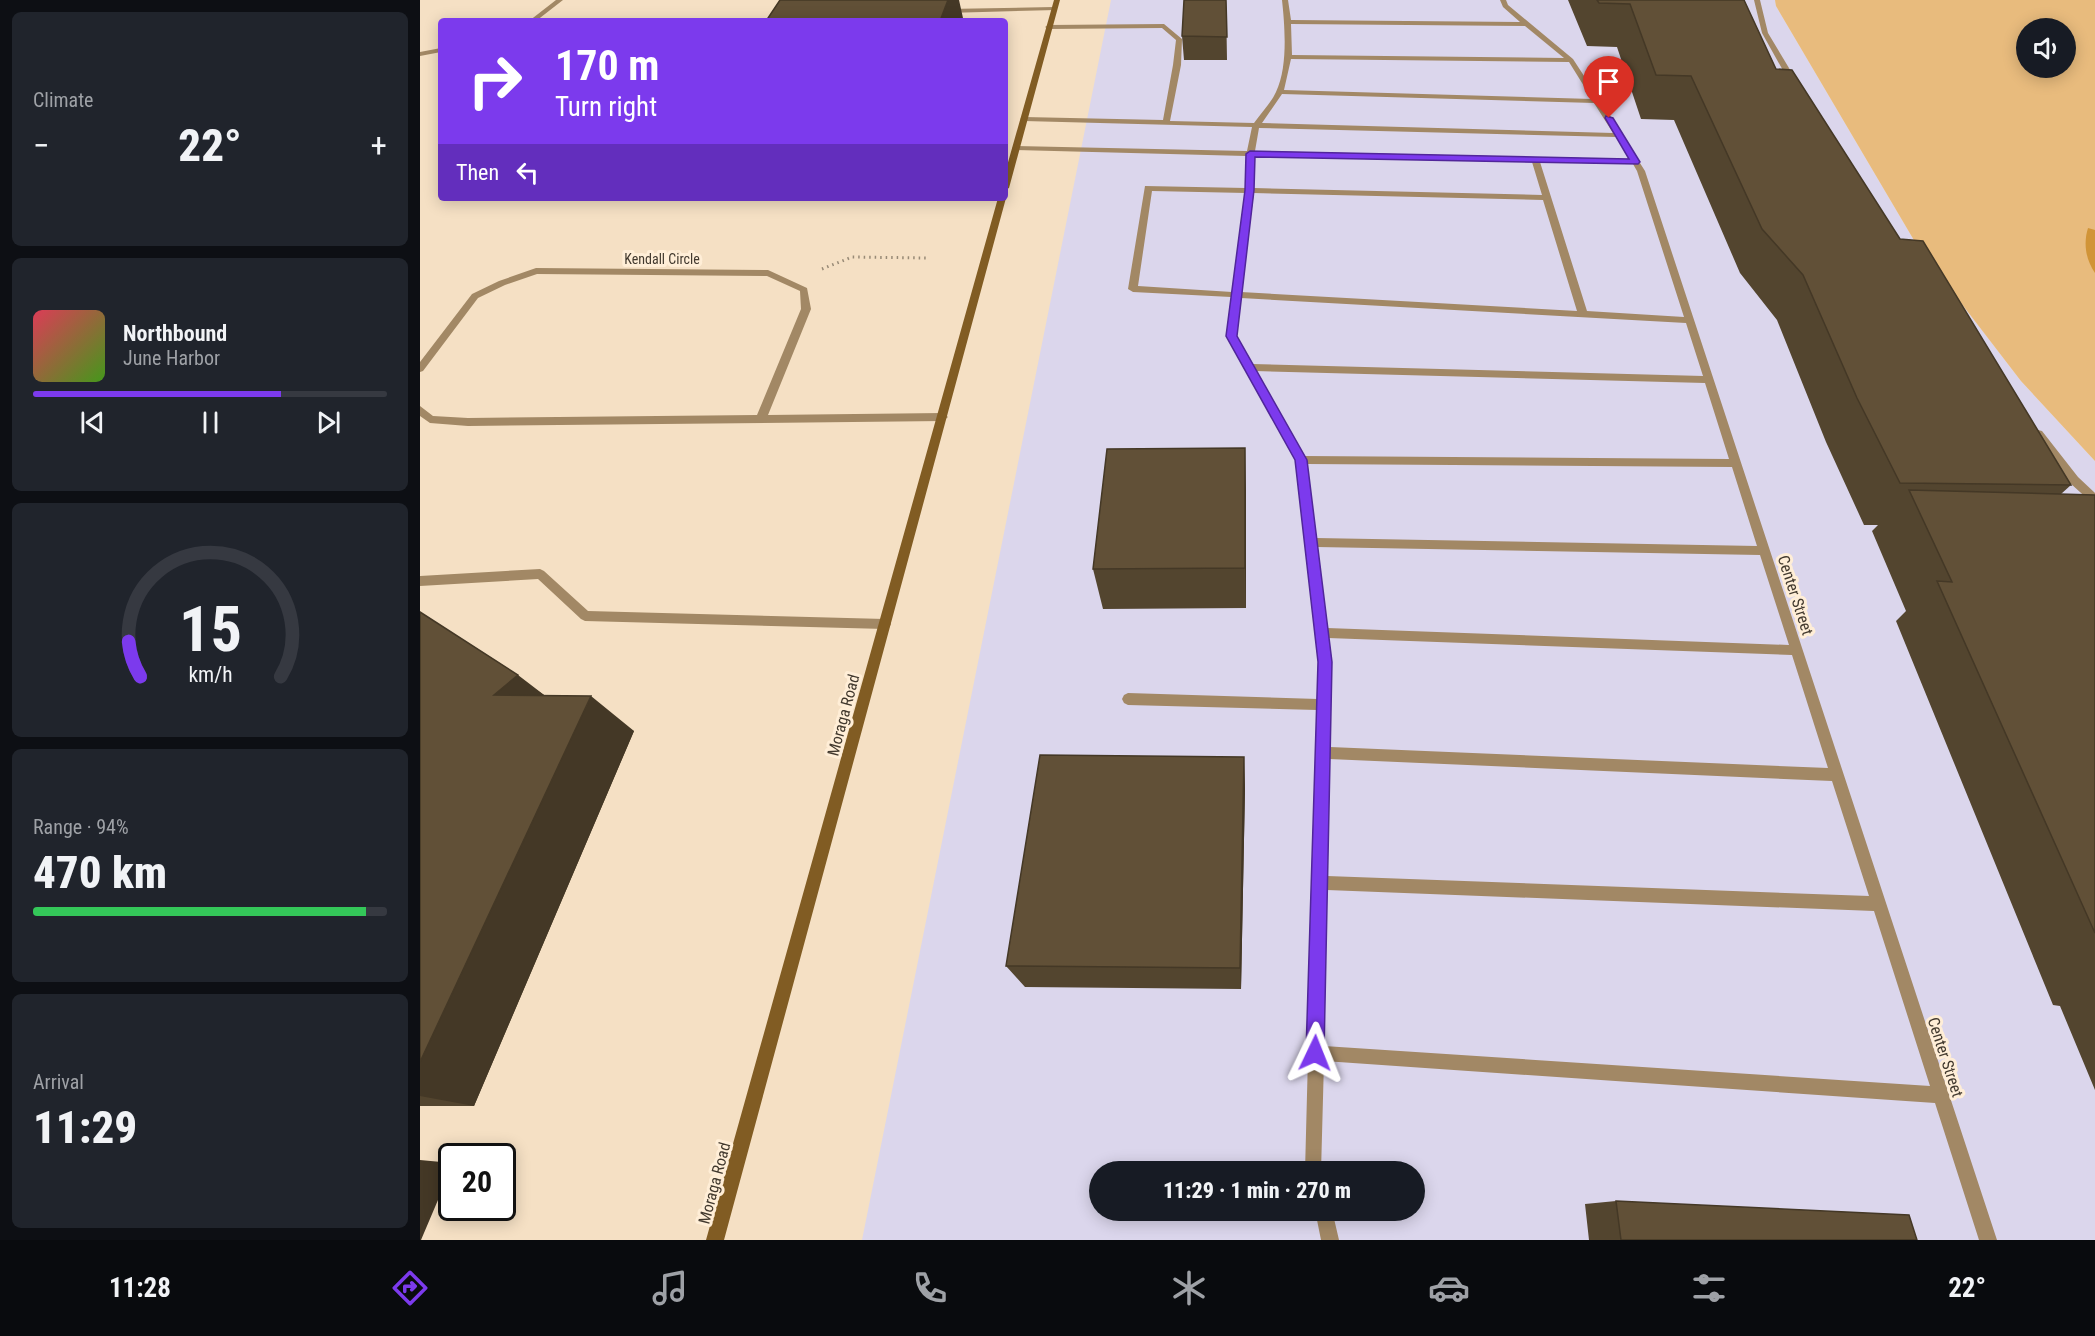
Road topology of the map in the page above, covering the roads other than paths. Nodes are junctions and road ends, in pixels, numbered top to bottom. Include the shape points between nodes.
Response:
1 (560, 0) edge
2 (1057, 0) edge
3 (1285, 0) edge
4 (1503, 0) edge
5 (1757, 0) edge
6 (1054, 9) junction
7 (935, 12) edge
8 (536, 18) edge
9 (1288, 22) junction
10 (1527, 24) junction
11 (1048, 27) junction
12 (438, 51) edge
13 (420, 54) edge
14 (1288, 57) junction
15 (1571, 60) junction
16 (1280, 92) junction
17 (1801, 95) edge
18 (1599, 101) junction
19 (1024, 119) junction
20 (1166, 124) junction
21 (1256, 126) junction
22 (1619, 135) junction
23 (1016, 148) junction
24 (1250, 154) junction
25 (1535, 160) junction
26 (1009, 162) edge
27 (1635, 162) junction
28 (1250, 190) junction
29 (1546, 198) junction
30 (1001, 201) edge
31 (1235, 296) junction
32 (1583, 314) junction
33 (1689, 320) junction
34 (1248, 367) junction
35 (420, 369) edge
36 (1709, 380) junction
37 (420, 410) edge
38 (943, 417) junction
39 (761, 419) junction
40 (2030, 424) edge
41 (1301, 460) junction
42 (1736, 464) junction
43 (2095, 499) edge
44 (1311, 543) junction
45 (1764, 551) junction
46 (420, 581) edge
47 (885, 624) junction
48 (1322, 633) junction
49 (1796, 650) junction
50 (1128, 699) dead end
51 (1324, 705) junction
52 (1323, 753) junction
53 (1837, 775) junction
54 (1319, 884) junction
55 (1879, 904) junction
56 (1315, 1053) junction
57 (1941, 1095) junction
58 (1313, 1161) edge
59 (1325, 1221) edge
60 (715, 1240) edge
61 (1329, 1240) edge
62 (1988, 1240) edge

1 - 8 street
2 - 6 main road
3 - 9 street
4 - 10 street, Center Street
5 - 17 street via 1765,33
6 - 7 street
6 - 11 main road
9 - 10 street
9 - 14 street
10 - 15 street, Center Street
11 - 19 main road
11 - 20 street via 1164,26 1179,39
12 - 13 street
14 - 15 street
14 - 16 street
15 - 18 street, Center Street
16 - 18 street
16 - 21 street
18 - 22 street, Center Street
19 - 20 street
19 - 23 main road
20 - 21 street
21 - 22 street
21 - 24 street
22 - 27 street, Center Street
23 - 24 street
23 - 26 main road
24 - 25 street
24 - 28 street
25 - 27 street
25 - 29 street
27 - 33 street, Center Street
28 - 29 street
28 - 31 street
28 - 31 street via 1148,188 1133,289
29 - 32 street
30 - 38 main road, Moraga Road
31 - 32 street
31 - 34 street via 1231,336
32 - 33 street
33 - 36 street, Center Street
34 - 36 street
34 - 41 street
35 - 39 street, Kendall Circle via 475,296 536,271 768,273 804,290 806,309
36 - 42 street, Center Street
37 - 39 street via 430,419 468,422
38 - 39 street
38 - 47 main road, Moraga Road
40 - 43 street via 2074,480
41 - 42 street
41 - 44 street
42 - 45 street, Center Street
44 - 45 street
44 - 48 street
45 - 49 street, Center Street
46 - 47 street via 540,574 585,616
47 - 60 main road, Moraga Road
48 - 49 street
48 - 51 street
49 - 53 street, Center Street
50 - 51 street
51 - 52 street
52 - 53 street
52 - 54 street
53 - 55 street, Center Street
54 - 55 street
54 - 56 street
55 - 57 street, Center Street
56 - 57 street
56 - 58 street
57 - 62 street, Center Street
59 - 61 street

